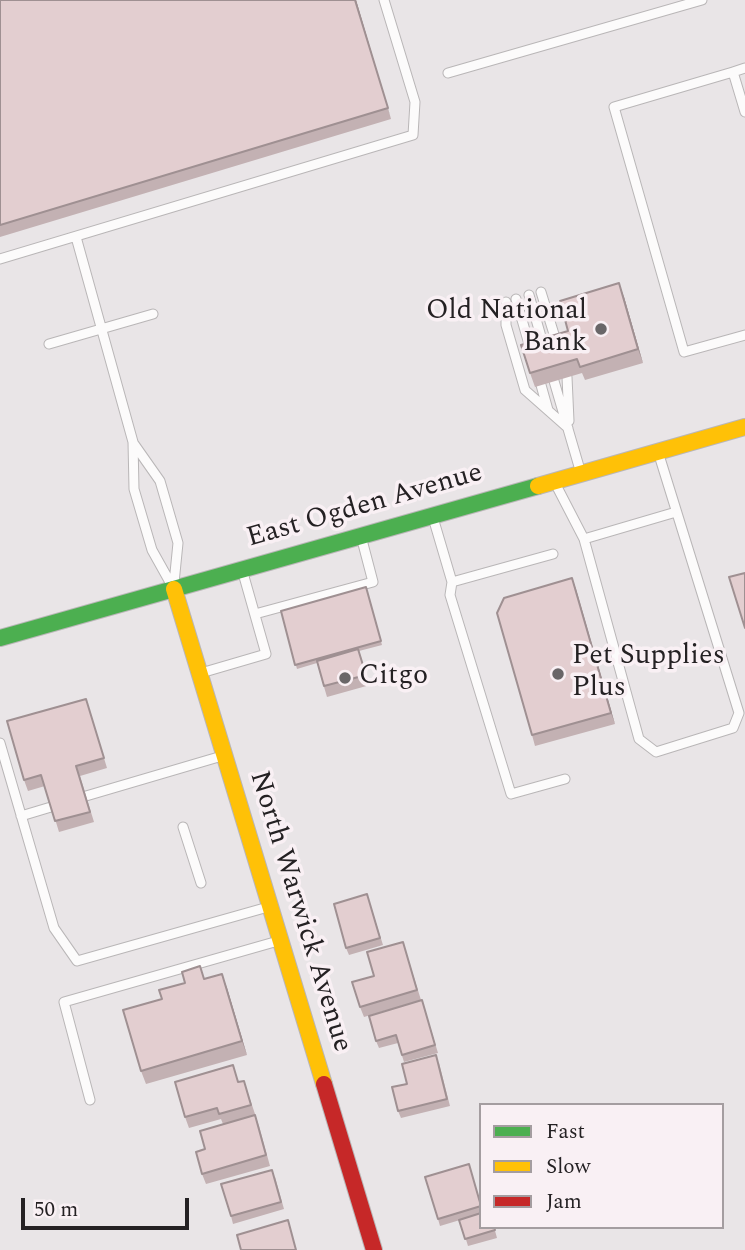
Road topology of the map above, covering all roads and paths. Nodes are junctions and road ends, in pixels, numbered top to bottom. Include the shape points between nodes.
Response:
1 (384, 0) edge
2 (702, 0) edge
3 (745, 68) edge
4 (733, 72) junction
5 (448, 73) dead end
6 (745, 112) edge
7 (76, 237) junction
8 (0, 260) edge
9 (541, 292) dead end
10 (528, 296) dead end
11 (516, 299) dead end
12 (506, 302) dead end
13 (153, 314) dead end
14 (102, 329) junction
15 (745, 335) edge
16 (49, 344) dead end
17 (558, 349) edge
18 (546, 353) edge
19 (532, 356) edge
20 (567, 377) edge
21 (554, 381) edge
22 (541, 385) edge
23 (549, 413) junction
24 (745, 427) edge
25 (568, 428) junction
26 (133, 442) junction
27 (657, 451) junction
28 (580, 473) junction
29 (554, 482) junction
30 (676, 512) junction
31 (432, 516) junction
32 (361, 535) junction
33 (584, 539) junction
34 (553, 554) dead end
35 (242, 569) junction
36 (452, 582) junction
37 (174, 589) junction
38 (255, 614) junction
39 (0, 638) edge
40 (200, 673) junction
41 (0, 743) edge
42 (224, 755) junction
43 (565, 779) dead end
44 (86, 796) edge
45 (51, 807) edge
46 (21, 816) junction
47 (183, 827) dead end
48 (201, 883) dead end
49 (270, 906) junction
50 (280, 940) junction
51 (90, 1100) dead end
52 (374, 1250) edge

1 - 7 lane via 415,102 413,135
2 - 5 lane
3 - 4 lane
4 - 6 lane
4 - 15 lane via 614,107 684,352
7 - 8 lane
7 - 14 lane
9 - 17 lane
10 - 18 lane
11 - 19 lane
12 - 23 lane via 506,325 525,390
13 - 14 lane
14 - 16 lane
14 - 26 lane
20 - 25 lane
21 - 25 lane
22 - 23 lane
23 - 25 lane
24 - 27 main road, East Ogden Avenue
25 - 28 lane
26 - 37 lane via 134,489 152,550
26 - 37 lane via 160,481 178,542
27 - 28 main road, East Ogden Avenue
27 - 30 lane
28 - 29 main road, East Ogden Avenue
29 - 31 main road, East Ogden Avenue
29 - 33 lane
30 - 33 lane
30 - 33 lane via 739,713 733,728 656,752 639,739
31 - 32 main road, East Ogden Avenue
31 - 36 lane
32 - 35 main road, East Ogden Avenue
32 - 38 lane via 373,582
34 - 36 lane
35 - 37 main road, East Ogden Avenue
35 - 38 lane
36 - 43 lane via 450,595 511,794
37 - 39 main road, East Ogden Avenue
37 - 40 main road, North Warwick Avenue
38 - 40 lane via 266,654
40 - 42 main road, North Warwick Avenue
41 - 46 lane
42 - 44 lane
42 - 49 main road, North Warwick Avenue
45 - 46 lane
46 - 49 lane via 54,928 77,961
47 - 48 lane
49 - 50 main road, North Warwick Avenue
50 - 51 lane via 64,1002
50 - 52 main road, North Warwick Avenue

